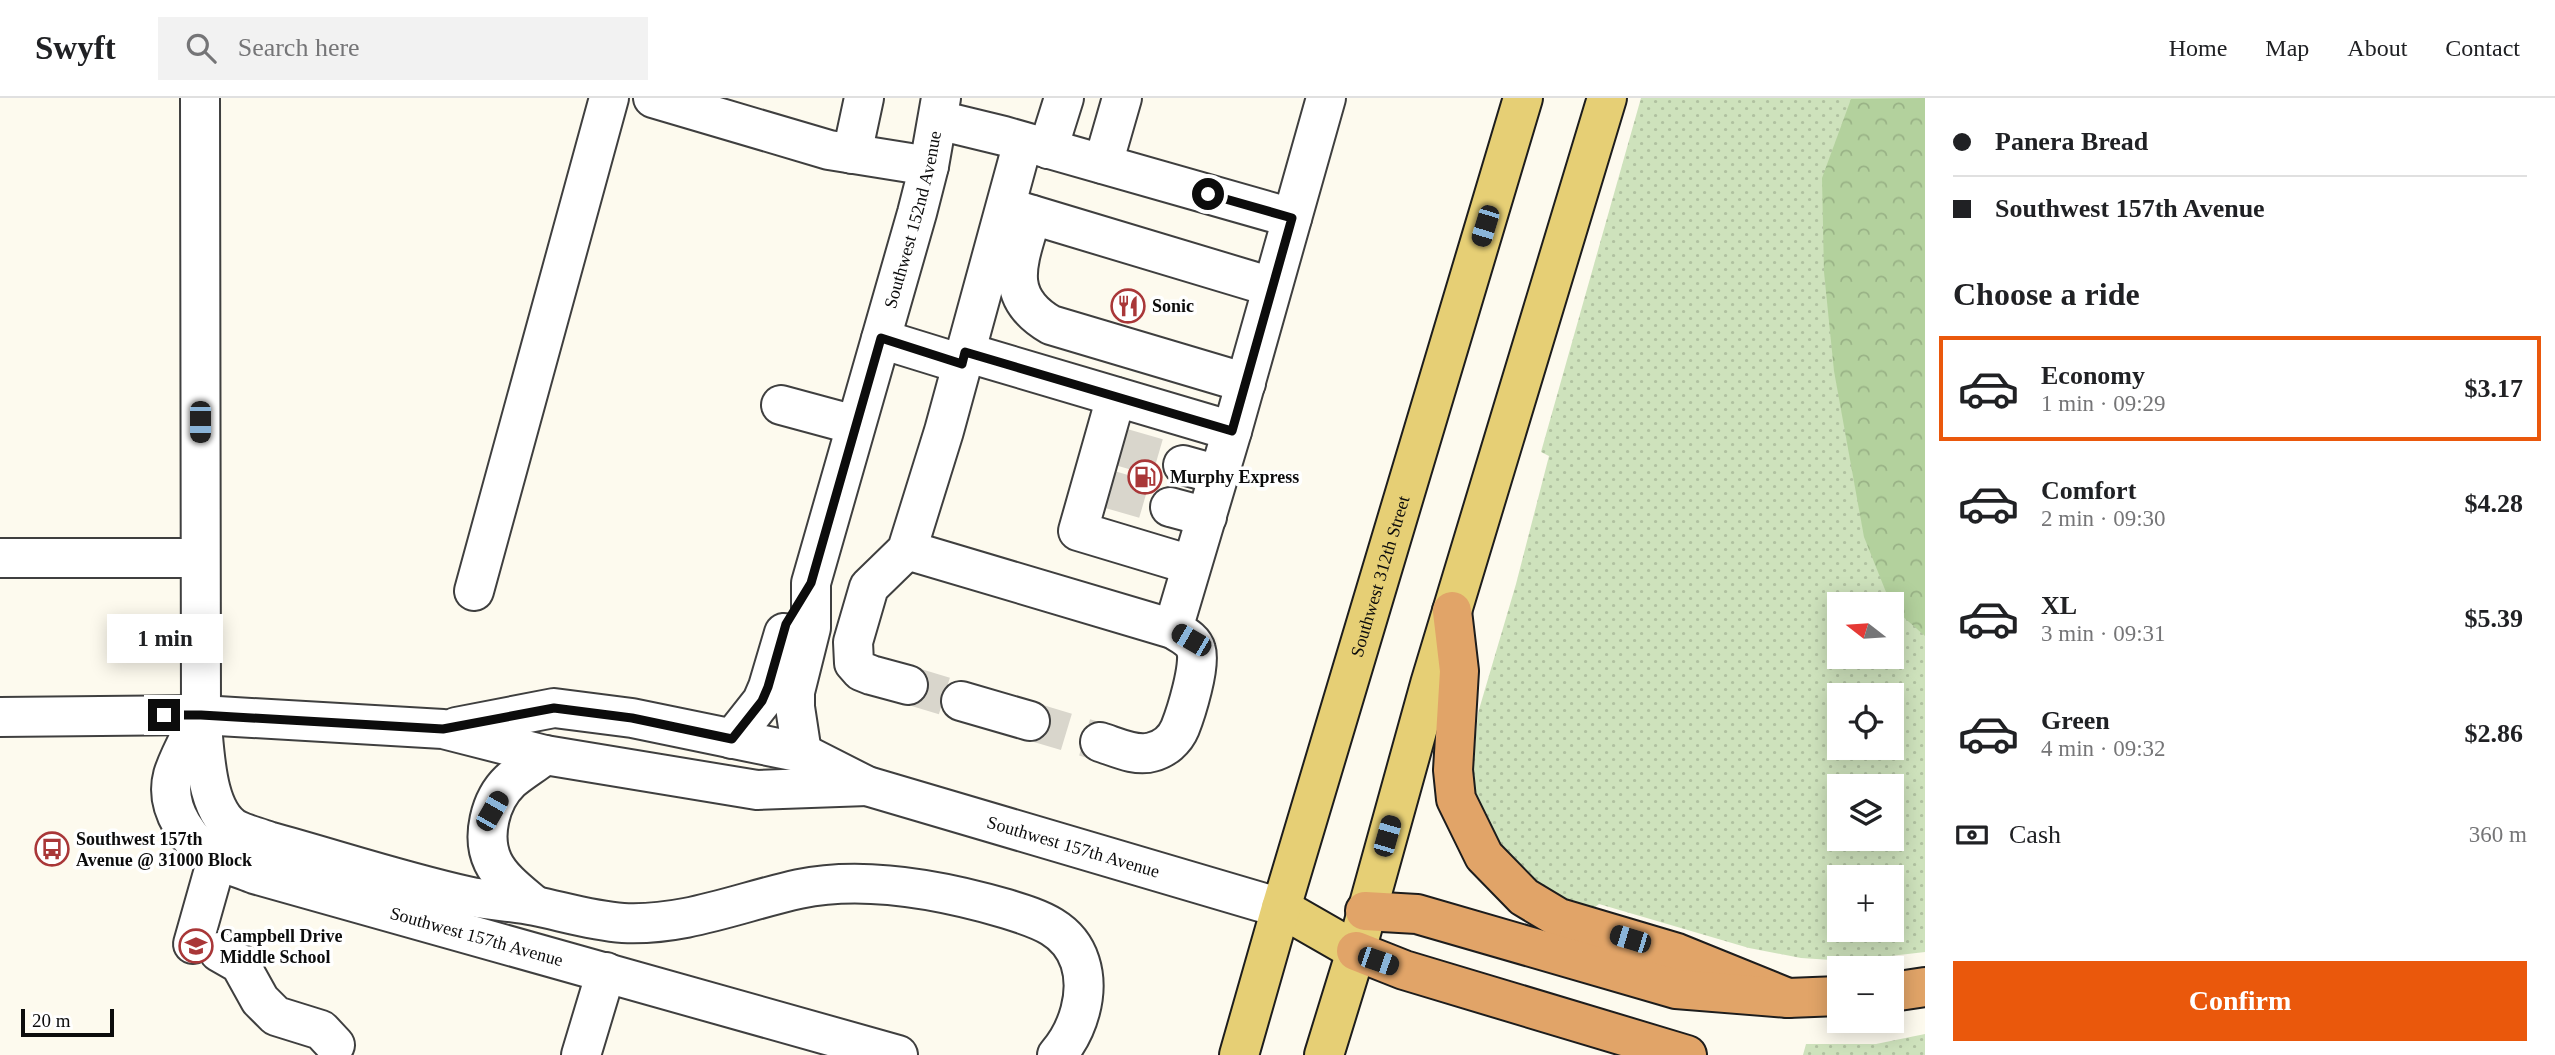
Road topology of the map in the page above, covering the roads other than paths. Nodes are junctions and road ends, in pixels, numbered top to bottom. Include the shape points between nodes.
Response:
1 (200, 98) edge
2 (609, 98) edge
3 (864, 98) edge
4 (1064, 98) edge
5 (1122, 98) edge
6 (1326, 98) edge
7 (1523, 98) edge
8 (1607, 98) edge
9 (658, 99) edge
10 (939, 109) edge
11 (1036, 145) junction
12 (852, 153) junction
13 (1103, 164) junction
14 (929, 166) junction
15 (1018, 211) junction
16 (1292, 218) junction
17 (1272, 287) junction
18 (881, 338) junction
19 (964, 358) junction
20 (1246, 383) junction
21 (1116, 397) junction
22 (781, 405) dead end
23 (855, 425) junction
24 (1232, 431) junction
25 (1182, 465) tunnel mouth
26 (1219, 475) junction
27 (1170, 507) tunnel mouth
28 (1207, 517) junction
29 (907, 550) junction
30 (0, 558) edge
31 (200, 558) junction
32 (1191, 565) junction
33 (811, 583) junction
34 (474, 591) dead end
35 (1452, 611) junction
36 (1173, 629) junction
37 (908, 685) tunnel mouth
38 (961, 701) tunnel mouth
39 (201, 715) junction
40 (0, 717) edge
41 (1031, 721) tunnel mouth
42 (443, 729) junction
43 (732, 739) junction
44 (1100, 742) tunnel mouth
45 (802, 753) junction
46 (545, 755) junction
47 (867, 786) junction
48 (217, 859) junction
49 (534, 905) junction
50 (1281, 908) junction
51 (1365, 911) junction
52 (1356, 951) junction
53 (606, 972) junction
54 (1925, 987) edge
55 (1904, 990) edge
56 (1827, 996) edge
57 (1788, 998) junction
58 (335, 1045) dead end
59 (581, 1055) edge
60 (898, 1055) edge
61 (1056, 1055) edge
62 (1239, 1055) edge
63 (1324, 1055) edge
64 (1687, 1055) edge

1 - 31 street
2 - 34 street
3 - 12 street
4 - 11 street
5 - 13 street
6 - 16 street
7 - 50 main road, Southwest 312th Street
8 - 35 main road
9 - 12 street
10 - 11 street
10 - 14 street, Southwest 152nd Avenue
11 - 13 street
11 - 15 street
12 - 14 street
13 - 16 street
14 - 18 street, Southwest 152nd Avenue
15 - 17 street
15 - 19 street
15 - 20 street via 1018,293 1038,317 1051,325
16 - 17 street
17 - 20 street
18 - 19 street
18 - 23 street, Southwest 152nd Avenue
19 - 21 street
19 - 29 street
20 - 24 street
21 - 24 street
21 - 32 street via 1112,445 1100,487 1078,531
22 - 23 street
23 - 33 street, Southwest 152nd Avenue
24 - 26 street
25 - 26 street
26 - 28 street
27 - 28 street
28 - 32 street
29 - 36 street
29 - 37 street via 869,587 852,654 862,671
30 - 31 street
31 - 39 street
32 - 36 street
33 - 43 street, Southwest 152nd Avenue via 786,624 762,701
33 - 45 street, Southwest 152nd Avenue via 811,628 795,692
35 - 51 main road
35 - 57 highway via 1459,670 1453,771 1456,799 1484,856 1524,897 1559,918 1677,953
36 - 44 street via 1191,640 1197,667 1172,740 1162,749 1137,754
38 - 41 street
39 - 40 street, Southwest 157th Avenue
39 - 42 street, Southwest 157th Avenue
39 - 48 street, Southwest 157th Avenue via 173,776 173,801 180,822 197,845
39 - 49 street, Southwest 157th Avenue via 211,793 223,817 236,829 468,897
42 - 43 street, Southwest 157th Avenue via 554,708 632,718
42 - 46 street, Southwest 157th Avenue
43 - 45 street, Southwest 157th Avenue
45 - 47 street, Southwest 157th Avenue
46 - 47 street, Southwest 157th Avenue via 757,790
46 - 49 street via 508,783 492,811 487,836 493,862
47 - 50 street, Southwest 157th Avenue
48 - 53 street, Southwest 157th Avenue via 254,874
48 - 58 street via 206,948 240,964 260,1000 276,1016 321,1030
49 - 61 street, Southwest 157th Avenue via 600,920 653,922 694,918 800,889 857,884 934,891 997,906 1059,930 1076,948 1084,974 1084,998 1066,1045
50 - 51 main road, Southwest 157th Avenue
50 - 52 main road, Southwest 157th Avenue
50 - 62 main road, Southwest 312th Street
51 - 52 main road
51 - 57 highway via 1418,914 1676,989
52 - 63 main road
52 - 64 highway via 1404,970
53 - 59 street
53 - 60 street, Southwest 157th Avenue
54 - 55 highway
56 - 57 highway

